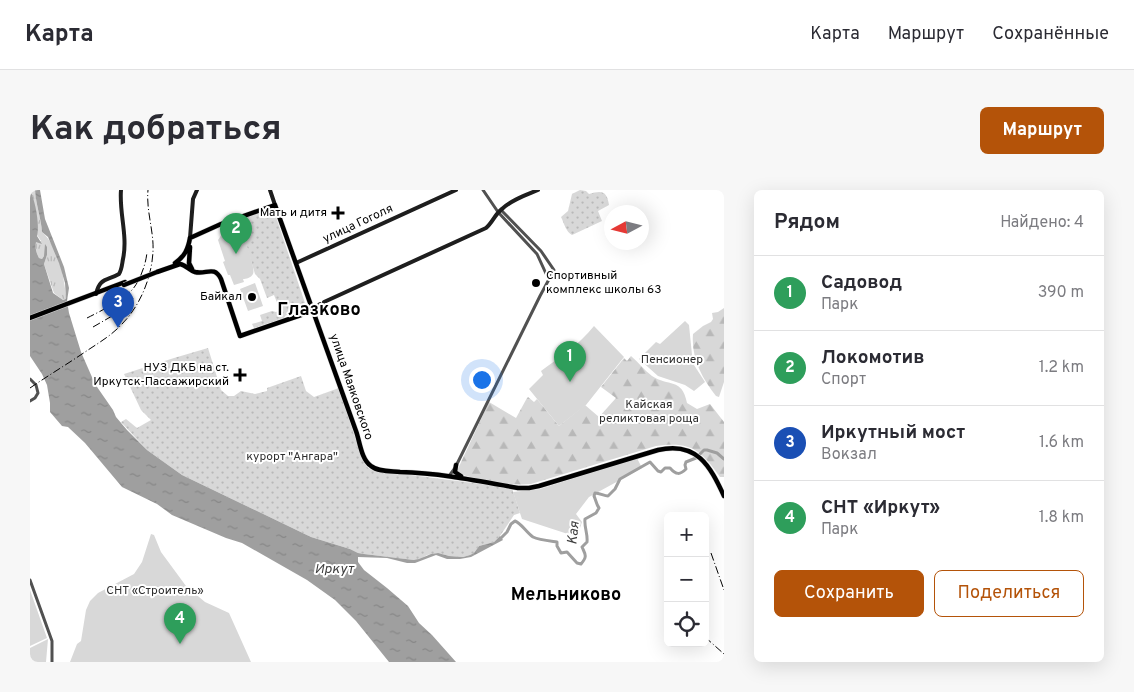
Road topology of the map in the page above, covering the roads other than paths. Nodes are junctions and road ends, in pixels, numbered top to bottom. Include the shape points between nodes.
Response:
1 (121, 190) edge
2 (196, 190) edge
3 (270, 190) edge
4 (456, 190) edge
5 (483, 190) edge
6 (538, 190) edge
7 (275, 205) junction
8 (499, 211) junction
9 (190, 238) junction
10 (296, 263) junction
11 (157, 271) junction
12 (197, 272) junction
13 (548, 279) junction
14 (101, 283) junction
15 (124, 283) junction
16 (108, 288) junction
17 (96, 294) junction
18 (313, 310) junction
19 (30, 318) edge
20 (30, 379) edge
21 (30, 401) edge
22 (695, 453) junction
23 (703, 458) junction
24 (456, 465) junction
25 (447, 476) junction
26 (459, 477) junction
27 (724, 492) edge
28 (724, 496) edge
29 (30, 580) edge
30 (52, 662) edge

1 - 14 main road via 125,246 122,269
2 - 9 main road
3 - 7 main road, улица Маяковского
4 - 10 main road, улица Гоголя
5 - 8 street
6 - 8 main road
7 - 9 main road
7 - 10 main road, улица Маяковского
8 - 13 street via 537,254
8 - 13 street via 541,252 554,270
8 - 18 main road via 486,228
9 - 11 main road via 180,260
9 - 12 main road via 189,264
10 - 18 main road, улица Маяковского
11 - 12 main road via 184,264
11 - 15 main road, bridge
12 - 18 main road via 218,273 240,336
13 - 24 street
14 - 16 main road via 102,288
14 - 17 main road
15 - 16 main road
15 - 17 main road
16 - 17 main road
17 - 19 main road
18 - 25 main road, улица Маяковского via 368,461 373,466 402,472
20 - 21 street via 38,393
22 - 23 main road
22 - 26 main road, улица Маяковского via 662,449 529,488
22 - 26 main road, улица Маяковского via 685,447 657,448 530,485
23 - 27 main road via 714,470
23 - 28 main road
24 - 25 street
24 - 26 main road via 455,472
25 - 26 main road, улица Маяковского
29 - 30 street via 52,641

